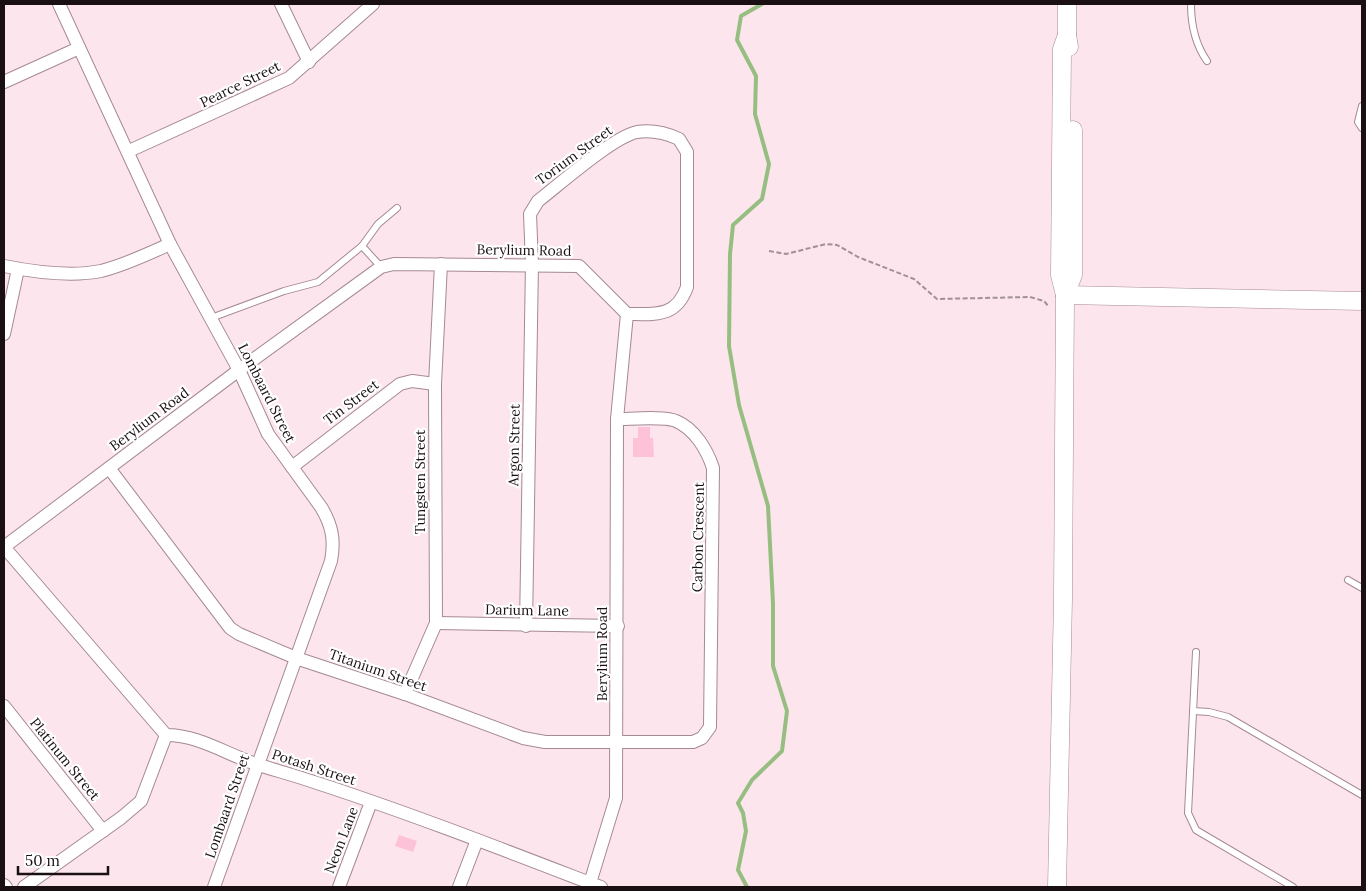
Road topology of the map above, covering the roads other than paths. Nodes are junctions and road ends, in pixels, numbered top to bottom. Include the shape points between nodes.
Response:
1 (59, 4) edge
2 (281, 4) edge
3 (373, 4) edge
4 (1067, 4) edge
5 (1191, 4) edge
6 (79, 48) junction
7 (1208, 61) dead end
8 (309, 62) junction
9 (4, 82) edge
10 (1362, 106) edge
11 (1362, 128) edge
12 (128, 151) junction
13 (397, 208) dead end
14 (170, 244) junction
15 (362, 246) junction
16 (441, 264) junction
17 (532, 264) junction
18 (4, 266) edge
19 (381, 268) junction
20 (18, 269) junction
21 (1065, 295) junction
22 (1362, 301) edge
23 (627, 314) junction
24 (211, 318) junction
25 (4, 334) edge
26 (239, 370) junction
27 (435, 384) junction
28 (618, 419) junction
29 (292, 467) junction
30 (109, 468) junction
31 (4, 547) edge
32 (1348, 580) dead end
33 (1362, 588) edge
34 (436, 623) junction
35 (526, 626) junction
36 (618, 626) junction
37 (1196, 652) dead end
38 (296, 658) junction
39 (405, 694) junction
40 (4, 706) edge
41 (1194, 711) junction
42 (710, 727) joint
43 (166, 735) junction
44 (617, 741) junction
45 (257, 764) junction
46 (1362, 795) edge
47 (371, 802) junction
48 (103, 831) junction
49 (477, 840) junction
50 (593, 886) edge
51 (24, 887) edge
52 (214, 887) edge
53 (339, 887) edge
54 (459, 887) edge
55 (1057, 887) edge
56 (1293, 887) edge

1 - 6 street, Lombaard Street
2 - 8 street
3 - 8 street, Pearce Street
4 - 21 street via 1073,104 1073,275
5 - 7 lane via 1195,36
6 - 9 street
6 - 12 street, Lombaard Street
8 - 12 street, Pearce Street via 269,89
10 - 11 lane via 1358,122
12 - 14 street, Lombaard Street
13 - 15 lane via 378,224
14 - 20 street via 101,271
14 - 24 street, Lombaard Street
15 - 19 lane
15 - 24 lane via 318,282
16 - 17 street, Berylium Road
16 - 19 street, Berylium Road via 394,264
16 - 27 street, Tungsten Street
17 - 23 street, Berylium Road via 579,266
17 - 23 street, Torium Street via 530,214 534,204 626,136 647,131 671,135 684,144 687,152 687,287 675,307 658,314
17 - 35 street, Argon Street
18 - 20 street
19 - 26 street, Berylium Road
20 - 25 street
21 - 22 street
21 - 55 street
23 - 28 street, Berylium Road
24 - 26 street, Lombaard Street
26 - 29 street, Lombaard Street via 275,447
26 - 30 street, Berylium Road
27 - 29 street, Tin Street via 412,381 400,384
27 - 34 street, Tungsten Street
28 - 36 street, Berylium Road
28 - 42 street, Carbon Crescent via 675,420 708,451 713,468
29 - 38 street, Lombaard Street via 328,518 334,538 331,561
30 - 31 street, Berylium Road
30 - 38 street, Titanium Street via 230,628
31 - 43 street
32 - 33 lane
34 - 35 street, Darium Lane
34 - 39 street, Tungsten Street
35 - 36 street, Darium Lane
36 - 44 street, Berylium Road
37 - 41 lane
38 - 39 street, Titanium Street
38 - 45 street, Lombaard Street
39 - 44 street, Titanium Street via 533,741
40 - 48 street, Platinum Street
41 - 46 lane via 1228,716
41 - 56 lane via 1190,822 1196,830
42 - 44 street, Titanium Street via 702,738 693,742
43 - 45 street, Potash Street via 204,742
43 - 48 street via 140,801
44 - 50 street, Berylium Road via 616,798
45 - 47 street, Potash Street
45 - 52 street, Lombaard Street
47 - 49 street, Potash Street
47 - 53 street, Neon Lane
48 - 51 street
49 - 50 street, Potash Street
49 - 54 street

